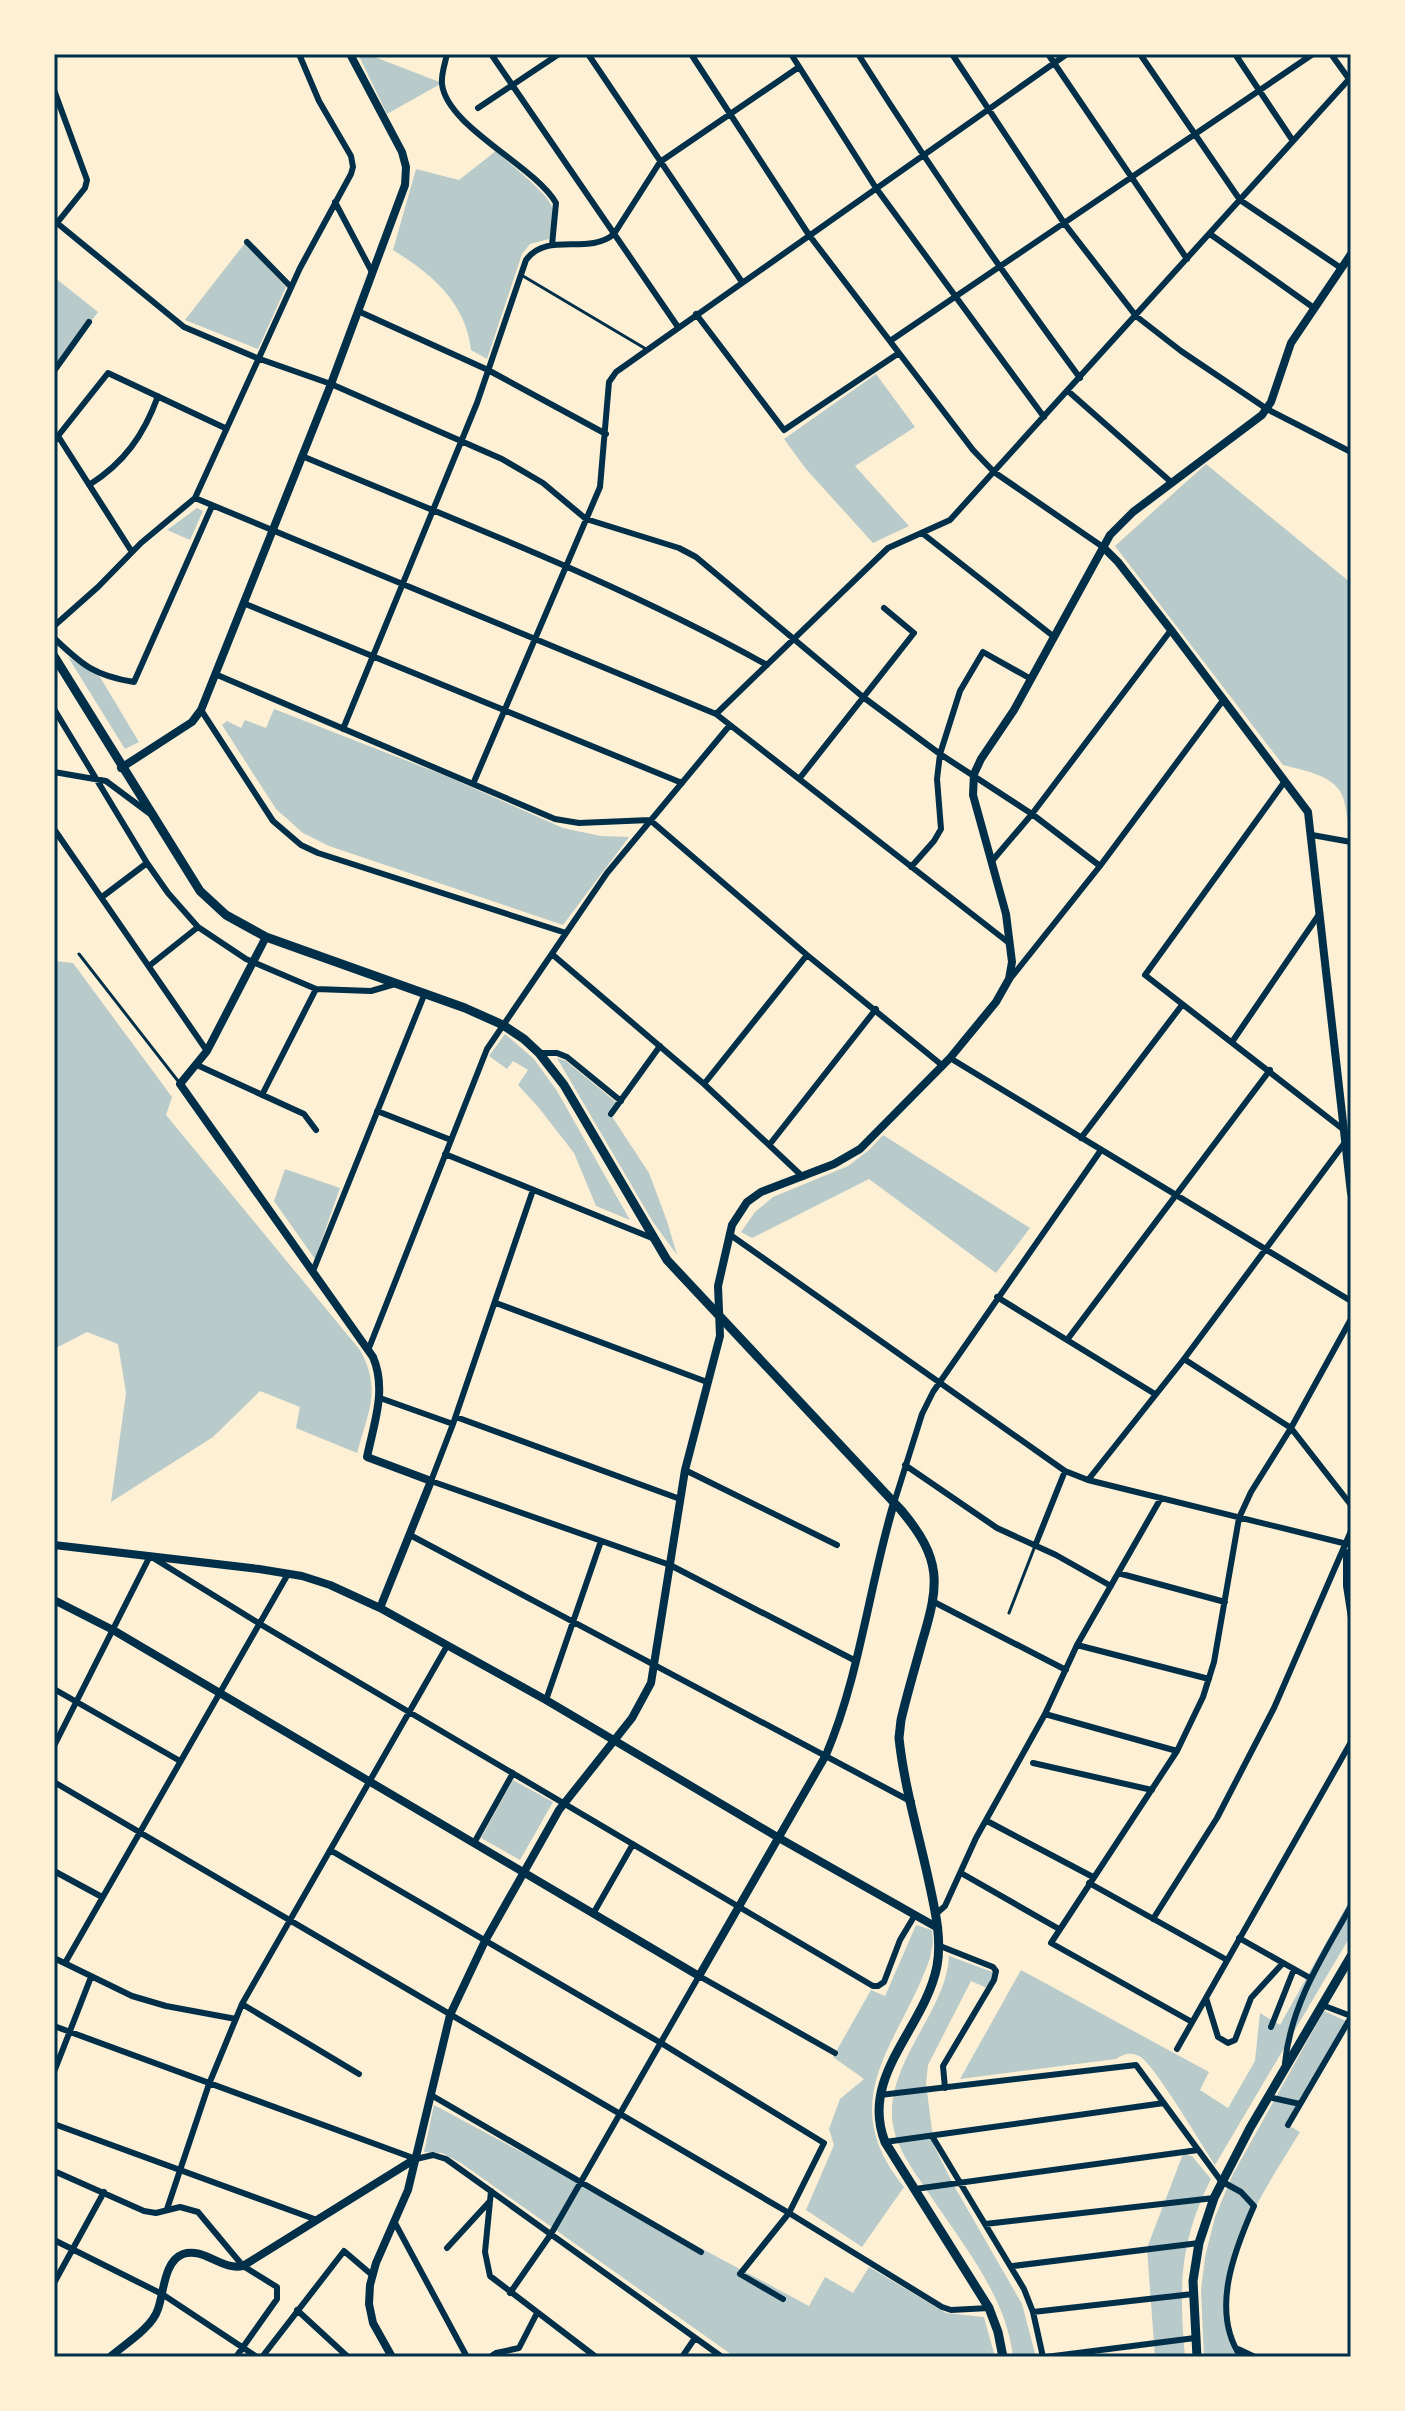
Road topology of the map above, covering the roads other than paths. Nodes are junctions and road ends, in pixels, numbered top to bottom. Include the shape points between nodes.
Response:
1 (299, 54) edge
2 (350, 54) edge
3 (447, 54) edge
4 (491, 54) edge
5 (559, 54) edge
6 (588, 54) edge
7 (691, 54) edge
8 (791, 54) edge
9 (858, 54) edge
10 (952, 54) edge
11 (1048, 54) edge
12 (1067, 54) edge
13 (1140, 54) edge
14 (1235, 54) edge
15 (1313, 54) edge
16 (1331, 54) edge
17 (1054, 63) junction
18 (799, 67) junction
19 (1350, 78) edge
20 (511, 86) junction
21 (54, 90) edge
22 (1259, 91) junction
23 (478, 108) dead end
24 (989, 109) junction
25 (730, 114) junction
26 (1195, 135) junction
27 (1293, 141) junction
28 (922, 155) junction
29 (660, 162) junction
30 (1132, 177) junction
31 (876, 188) junction
32 (1240, 200) junction
33 (335, 202) junction
34 (1064, 223) junction
35 (614, 234) junction
36 (1210, 234) junction
37 (809, 235) junction
38 (247, 242) dead end
39 (552, 245) junction
40 (1351, 254) edge
41 (1187, 259) junction
42 (999, 267) junction
43 (1341, 268) junction
44 (372, 272) junction
45 (520, 274) junction
46 (742, 282) junction
47 (291, 287) junction
48 (954, 298) junction
49 (1314, 308) junction
50 (358, 311) junction
51 (696, 314) junction
52 (1136, 316) junction
53 (89, 322) dead end
54 (678, 327) junction
55 (890, 341) junction
56 (646, 349) junction
57 (899, 353) junction
58 (257, 358) junction
59 (488, 370) junction
60 (54, 371) edge
61 (1080, 378) junction
62 (331, 384) junction
63 (1068, 391) junction
64 (158, 396) junction
65 (1267, 409) junction
66 (1044, 417) junction
67 (225, 428) junction
68 (606, 434) junction
69 (56, 439) edge
70 (461, 441) junction
71 (1351, 452) edge
72 (302, 456) junction
73 (994, 472) junction
74 (1171, 482) junction
75 (89, 485) junction
76 (195, 498) junction
77 (212, 506) junction
78 (433, 511) junction
79 (586, 519) junction
80 (272, 531) junction
81 (922, 533) junction
82 (1103, 547) junction
83 (132, 552) junction
84 (566, 567) junction
85 (402, 584) junction
86 (243, 603) junction
87 (884, 608) dead end
88 (54, 626) edge
89 (1171, 630) junction
90 (1053, 636) junction
91 (54, 638) edge
92 (793, 638) junction
93 (535, 639) junction
94 (372, 657) junction
95 (55, 660) edge
96 (767, 665) junction
97 (215, 674) junction
98 (1031, 679) junction
99 (863, 697) junction
100 (1224, 699) junction
101 (54, 709) edge
102 (201, 710) junction
103 (504, 711) junction
104 (716, 714) junction
105 (730, 725) junction
106 (343, 729) junction
107 (940, 754) junction
108 (121, 768) junction
109 (54, 772) edge
110 (974, 774) junction
111 (96, 778) junction
112 (799, 779) junction
113 (1285, 780) junction
114 (682, 783) junction
115 (473, 784) junction
116 (1032, 814) junction
117 (151, 816) junction
118 (650, 820) junction
119 (54, 829) edge
120 (1312, 835) junction
121 (1351, 842) edge
122 (992, 861) junction
123 (147, 863) junction
124 (1100, 866) junction
125 (911, 867) junction
126 (102, 897) junction
127 (1320, 913) junction
128 (198, 927) junction
129 (566, 933) junction
130 (266, 937) junction
131 (1011, 945) junction
132 (79, 954) dead end
133 (553, 955) junction
134 (807, 955) junction
135 (254, 962) junction
136 (149, 966) junction
137 (1009, 979) junction
138 (398, 983) junction
139 (316, 989) junction
140 (425, 993) junction
141 (1182, 1005) junction
142 (876, 1009) junction
143 (503, 1025) junction
144 (1232, 1042) junction
145 (660, 1046) junction
146 (207, 1051) junction
147 (539, 1053) junction
148 (947, 1062) junction
149 (197, 1065) junction
150 (1270, 1070) junction
151 (180, 1084) junction
152 (704, 1084) junction
153 (262, 1095) junction
154 (1351, 1095) edge
155 (1341, 1097) junction
156 (621, 1101) junction
157 (377, 1111) junction
158 (611, 1114) dead end
159 (316, 1130) dead end
160 (1344, 1130) junction
161 (1081, 1138) junction
162 (451, 1140) junction
163 (1346, 1141) junction
164 (770, 1144) junction
165 (1101, 1150) junction
166 (445, 1154) junction
167 (803, 1177) junction
168 (533, 1190) junction
169 (1351, 1193) edge
170 (1175, 1196) junction
171 (729, 1234) junction
172 (652, 1238) junction
173 (1266, 1251) junction
174 (313, 1271) junction
175 (997, 1297) junction
176 (1351, 1301) edge
177 (496, 1303) junction
178 (720, 1318) junction
179 (1351, 1319) edge
180 (1067, 1340) junction
181 (369, 1348) junction
182 (1184, 1359) junction
183 (707, 1382) junction
184 (938, 1384) junction
185 (1155, 1394) junction
186 (380, 1398) junction
187 (455, 1420) junction
188 (1291, 1428) junction
189 (905, 1465) junction
190 (685, 1470) junction
191 (1065, 1471) junction
192 (1088, 1480) junction
193 (431, 1481) junction
194 (1161, 1498) junction
195 (680, 1499) junction
196 (894, 1503) junction
197 (1351, 1505) edge
198 (1239, 1518) junction
199 (1351, 1531) edge
200 (410, 1535) junction
201 (601, 1541) junction
202 (1347, 1544) junction
203 (54, 1545) edge
204 (837, 1545) dead end
205 (1035, 1546) junction
206 (150, 1556) junction
207 (670, 1565) junction
208 (1118, 1573) junction
209 (288, 1574) junction
210 (1111, 1586) junction
211 (54, 1600) edge
212 (934, 1602) junction
213 (1225, 1602) junction
214 (380, 1608) junction
215 (1009, 1613) dead end
216 (1351, 1618) edge
217 (573, 1623) junction
218 (260, 1624) junction
219 (113, 1630) junction
220 (1077, 1645) junction
221 (447, 1646) junction
222 (856, 1661) junction
223 (655, 1665) junction
224 (1066, 1670) junction
225 (1209, 1679) junction
226 (54, 1689) edge
227 (218, 1693) junction
228 (546, 1700) junction
229 (77, 1701) junction
230 (409, 1712) junction
231 (1045, 1714) junction
232 (615, 1740) junction
233 (1351, 1742) edge
234 (54, 1746) edge
235 (1177, 1751) junction
236 (826, 1755) junction
237 (180, 1761) junction
238 (1033, 1763) dead end
239 (513, 1773) junction
240 (54, 1782) edge
241 (369, 1782) junction
242 (1152, 1790) junction
243 (912, 1802) junction
244 (564, 1803) junction
245 (987, 1821) junction
246 (140, 1831) junction
247 (779, 1838) junction
248 (474, 1843) junction
249 (633, 1844) junction
250 (330, 1850) junction
251 (522, 1872) junction
252 (56, 1873) edge
253 (961, 1873) junction
254 (1091, 1880) junction
255 (54, 1882) edge
256 (102, 1897) junction
257 (1351, 1906) edge
258 (739, 1907) junction
259 (593, 1914) junction
260 (936, 1914) junction
261 (915, 1915) junction
262 (1153, 1919) junction
263 (290, 1920) junction
264 (938, 1928) junction
265 (1059, 1929) junction
266 (1239, 1938) junction
267 (485, 1941) junction
268 (940, 1946) junction
269 (1351, 1956) edge
270 (54, 1958) edge
271 (1227, 1960) junction
272 (65, 1963) junction
273 (1283, 1963) junction
274 (1294, 1969) junction
275 (699, 1976) junction
276 (91, 1977) junction
277 (1310, 1978) junction
278 (1206, 1998) junction
279 (242, 2004) junction
280 (1322, 2005) junction
281 (450, 2015) junction
282 (1351, 2017) edge
283 (236, 2019) junction
284 (1192, 2022) junction
285 (54, 2026) edge
286 (1271, 2027) dead end
287 (68, 2032) junction
288 (661, 2043) junction
289 (1177, 2049) dead end
290 (835, 2053) dead end
291 (1285, 2069) junction
292 (54, 2072) edge
293 (359, 2074) dead end
294 (209, 2084) junction
295 (945, 2088) junction
296 (431, 2095) junction
297 (880, 2095) junction
298 (1268, 2097) junction
299 (1164, 2103) junction
300 (1300, 2104) junction
301 (620, 2115) junction
302 (54, 2124) edge
303 (1288, 2125) dead end
304 (932, 2136) junction
305 (885, 2142) junction
306 (1198, 2150) junction
307 (416, 2159) junction
308 (180, 2170) junction
309 (54, 2171) edge
310 (1221, 2181) junction
311 (581, 2182) junction
312 (960, 2183) junction
313 (915, 2189) junction
314 (491, 2191) junction
315 (104, 2192) junction
316 (1214, 2198) junction
317 (490, 2201) junction
318 (167, 2209) junction
319 (789, 2213) junction
320 (317, 2220) junction
321 (395, 2223) junction
322 (985, 2224) junction
323 (551, 2234) junction
324 (54, 2240) edge
325 (1199, 2243) junction
326 (447, 2248) dead end
327 (72, 2249) junction
328 (701, 2252) dead end
329 (243, 2266) junction
330 (1013, 2266) junction
331 (372, 2275) junction
332 (54, 2283) edge
333 (510, 2293) junction
334 (162, 2294) junction
335 (1193, 2294) junction
336 (783, 2299) dead end
337 (989, 2308) junction
338 (297, 2310) junction
339 (1033, 2312) junction
340 (537, 2313) junction
341 (695, 2338) junction
342 (1195, 2338) junction
343 (242, 2348) junction
344 (1235, 2348) junction
345 (113, 2354) edge
346 (512, 2354) edge
347 (125, 2357) edge
348 (236, 2357) edge
349 (259, 2357) edge
350 (348, 2357) edge
351 (392, 2357) edge
352 (467, 2357) edge
353 (490, 2357) edge
354 (596, 2357) edge
355 (682, 2357) edge
356 (722, 2357) edge
357 (1003, 2357) edge
358 (1045, 2357) edge
359 (1197, 2357) edge
360 (1241, 2357) edge
361 (1255, 2357) edge

1 - 33 street via 352,160 351,174
2 - 44 street via 406,167 405,185
3 - 39 street via 442,83 456,113 556,203
4 - 20 street
5 - 20 street
6 - 29 street
7 - 25 street
8 - 18 street
9 - 28 street
10 - 24 street
11 - 17 street
12 - 17 street
13 - 26 street
14 - 22 street
15 - 22 street
16 - 19 street
17 - 24 street
17 - 30 street
18 - 25 street
18 - 31 street
19 - 27 street
20 - 23 street
20 - 35 street
21 - 58 street via 87,185 57,223 177,323
22 - 26 street
22 - 27 street
24 - 28 street
24 - 34 street
25 - 29 street
25 - 37 street
26 - 30 street
26 - 32 street
27 - 32 street
28 - 31 street
28 - 42 street
29 - 35 street
29 - 46 street
30 - 34 street
30 - 41 street
31 - 37 street
31 - 48 street
32 - 36 street
32 - 43 street
33 - 44 street
33 - 47 street
34 - 42 street
34 - 52 street
35 - 39 street via 596,244
35 - 54 street
36 - 41 street
36 - 49 street
37 - 46 street
37 - 55 street
38 - 47 street
39 - 45 street via 531,254
40 - 43 street
41 - 52 street
42 - 48 street
42 - 61 street
43 - 49 street
44 - 50 street
45 - 56 lane
45 - 59 street
46 - 51 street
47 - 58 street
48 - 55 street
48 - 66 street
49 - 65 street via 1291,343
50 - 59 street
50 - 62 street
51 - 54 street
51 - 57 street via 784,430
52 - 61 street
52 - 65 street
53 - 60 street
54 - 56 street
55 - 57 street
56 - 68 street via 609,382
57 - 73 street
58 - 62 street
58 - 67 street
59 - 68 street
59 - 70 street
61 - 63 street
62 - 70 street
62 - 72 street
63 - 66 street
63 - 74 street
64 - 67 street
64 - 69 street via 108,373
64 - 75 street via 135,444
65 - 71 street
65 - 74 street
66 - 73 street
67 - 76 street
68 - 79 street via 603,477
69 - 75 street
70 - 78 street
70 - 79 street via 527,472
72 - 78 street
72 - 80 street
73 - 81 street via 950,520
73 - 82 street
74 - 82 street via 1125,518
75 - 83 street
76 - 77 street
76 - 83 street
77 - 80 street
77 - 91 street via 134,682 90,670
78 - 84 street
78 - 85 street
79 - 84 street
79 - 92 street via 696,557
80 - 85 street
80 - 86 street
81 - 90 street
81 - 92 street via 888,548
82 - 89 street
82 - 90 street
83 - 88 street
84 - 93 street
84 - 96 street via 701,628
85 - 93 street
85 - 94 street
86 - 94 street
86 - 97 street
87 - 99 street via 914,633
89 - 100 street
89 - 116 street
90 - 98 street
92 - 96 street
92 - 99 street
93 - 103 street
93 - 104 street
94 - 103 street
94 - 106 street
95 - 108 main road
96 - 104 street
97 - 102 street
97 - 106 street
98 - 107 street via 983,652 960,691
98 - 110 street
99 - 107 street
99 - 112 street
100 - 113 street
100 - 124 street
101 - 111 street
102 - 108 street via 189,725
102 - 129 street via 273,821 301,845
103 - 114 street
103 - 115 street
104 - 105 street
105 - 112 street
105 - 114 street
106 - 115 street
107 - 110 street
107 - 125 street via 941,829
108 - 117 main road
109 - 111 street
110 - 116 street
110 - 122 street via 973,795
111 - 117 street
111 - 123 street
112 - 125 street
113 - 120 street via 1308,812
113 - 141 street via 1145,975
114 - 118 street
115 - 118 street via 565,822
116 - 122 street
116 - 124 street
117 - 130 main road via 200,891 226,915
118 - 129 street
118 - 134 street
119 - 126 street
120 - 121 street
120 - 127 street
122 - 131 street
123 - 126 street
123 - 128 street
124 - 137 street
125 - 131 street
126 - 136 street
127 - 144 street
127 - 155 street
128 - 135 street
128 - 136 street
129 - 133 street
130 - 135 street
130 - 138 main road
131 - 137 street
132 - 151 lane
133 - 143 street
133 - 145 street
134 - 142 street
134 - 152 street
135 - 139 street
135 - 146 street
136 - 146 street
137 - 148 street
138 - 139 street via 371,991
138 - 140 main road
139 - 153 street
140 - 143 main road
140 - 157 street
141 - 144 street
141 - 161 street
142 - 148 street
142 - 164 street
143 - 147 main road
143 - 162 street via 487,1049
144 - 150 street
145 - 152 street
145 - 156 street
146 - 149 street
147 - 156 street via 567,1057
147 - 172 main road via 564,1085
148 - 161 street
148 - 167 street via 860,1149
149 - 151 street
149 - 153 street
150 - 160 street
150 - 170 street
151 - 174 street
152 - 164 street
153 - 159 street via 304,1114
154 - 155 street
155 - 160 street
156 - 158 street
157 - 162 street
157 - 174 street
160 - 163 street
161 - 165 street
162 - 166 street
163 - 169 street
163 - 173 street
164 - 167 street
165 - 170 street
165 - 175 street
166 - 168 street
166 - 181 street
167 - 171 street via 754,1197
168 - 172 street
168 - 177 street
170 - 173 street
170 - 180 street
171 - 178 street via 718,1286
171 - 184 street
172 - 178 main road
173 - 176 street
173 - 182 street
174 - 181 street
175 - 180 street
175 - 184 street
177 - 183 street
177 - 187 street
178 - 183 street
178 - 196 main road
179 - 188 street
180 - 185 street
181 - 186 street via 381,1379
182 - 185 street
182 - 188 street
183 - 190 street
184 - 189 street
184 - 191 street
185 - 192 street
186 - 187 street
186 - 193 street via 367,1457
187 - 193 street
187 - 195 street
188 - 197 street
188 - 198 street
189 - 196 street
189 - 205 street via 997,1528
190 - 195 street
190 - 204 street
191 - 192 street
191 - 205 street
192 - 194 street
193 - 200 street
193 - 201 street
194 - 198 street
194 - 208 street
195 - 207 street
196 - 212 main road via 925,1545 934,1572
196 - 222 street
198 - 202 street
198 - 213 street
199 - 202 street
200 - 214 street
200 - 217 street
201 - 207 street
201 - 217 street
202 - 216 street
202 - 262 street via 1274,1708 1217,1818
203 - 206 street
205 - 210 street
205 - 215 lane
206 - 209 street
206 - 218 street
206 - 219 street
207 - 222 street
207 - 223 street
208 - 210 street
208 - 213 street
209 - 214 street via 330,1585
209 - 218 street
210 - 220 street
211 - 219 street
212 - 224 street
212 - 243 main road via 899,1729
213 - 225 street
214 - 221 street
217 - 223 street
217 - 228 street
218 - 227 street
218 - 230 street
219 - 227 street
219 - 229 street
220 - 224 street
220 - 225 street
221 - 228 street
221 - 230 street
222 - 236 street
223 - 232 street via 644,1699
223 - 236 street
224 - 231 street
225 - 235 street
226 - 229 street
227 - 237 street
227 - 241 street
228 - 232 street
229 - 234 street
229 - 237 street
230 - 239 street
230 - 241 street
231 - 235 street
231 - 245 street
232 - 244 street
232 - 247 street
233 - 266 street
235 - 242 street
236 - 243 street
236 - 247 street
237 - 246 street
238 - 242 street
239 - 244 street
239 - 248 street
240 - 246 street
241 - 248 street
241 - 250 street
242 - 254 street
243 - 260 main road
244 - 249 street
244 - 251 street
245 - 253 street
245 - 254 street
246 - 256 street
246 - 263 street
247 - 258 street
247 - 261 street
248 - 251 street
249 - 258 street
249 - 259 street
250 - 263 street
250 - 267 street
251 - 259 street
251 - 267 street
252 - 255 street
252 - 256 street
253 - 260 street
253 - 265 street
254 - 262 street
254 - 265 street
256 - 272 street
257 - 277 street
258 - 261 street via 873,1986 881,1985
258 - 275 street
259 - 275 street
260 - 264 main road
261 - 264 street
262 - 271 street
263 - 279 street
263 - 281 street
264 - 268 main road
265 - 284 street via 1051,1943
266 - 271 street
266 - 273 street
267 - 281 street
267 - 288 street
268 - 295 street via 996,1971 943,2066
268 - 297 main road via 934,1978
269 - 280 main road
270 - 272 street
271 - 278 street
272 - 276 street
273 - 274 street
273 - 278 street via 1251,1998 1235,2040 1228,2043 1218,2037
274 - 277 street
274 - 286 street
275 - 288 street
275 - 290 street
276 - 283 street via 166,2006
276 - 287 street
277 - 291 street via 1291,2024
278 - 284 street
279 - 283 street
279 - 293 street
280 - 282 street
280 - 291 main road
281 - 296 street
281 - 301 street
282 - 300 street
283 - 294 street
284 - 289 street
285 - 287 street
287 - 292 street
287 - 294 street
288 - 301 street
288 - 319 street via 824,2143
291 - 298 main road
294 - 307 street
294 - 308 street
295 - 297 street
295 - 299 street via 1136,2065
296 - 307 street
296 - 311 street
297 - 305 main road via 879,2124
298 - 300 street
298 - 310 main road
299 - 304 street
299 - 306 street
300 - 303 street
301 - 311 street
301 - 319 street
302 - 308 street
304 - 305 street
304 - 312 street
305 - 313 main road
306 - 310 street
306 - 312 street
307 - 314 street via 441,2156
307 - 320 street
307 - 321 street
308 - 318 street
308 - 320 street
309 - 315 street
310 - 316 main road
310 - 344 street via 1254,2206 1230,2267 1227,2315
311 - 323 street
311 - 328 street
312 - 313 street
312 - 322 street
313 - 337 main road
314 - 317 street
314 - 323 street
315 - 318 street via 144,2211
315 - 327 street
316 - 322 street
316 - 325 main road
317 - 326 street
317 - 333 street via 487,2269
318 - 329 street via 186,2208 203,2216
319 - 336 street via 740,2274
319 - 337 street via 942,2307
320 - 329 street
321 - 331 street
321 - 352 street
322 - 330 street
323 - 333 street
323 - 341 street
324 - 327 street
325 - 330 street
325 - 335 main road
327 - 332 street
327 - 334 street
329 - 334 street via 184,2254 170,2267
329 - 343 street via 279,2293
330 - 339 street
331 - 338 street via 344,2251
331 - 351 street via 370,2313
333 - 340 street
334 - 343 street
334 - 345 street via 153,2319
335 - 339 street
335 - 342 main road
337 - 357 main road
338 - 349 street
338 - 350 street
339 - 358 street
340 - 346 street
340 - 354 street
341 - 355 street
341 - 356 street
342 - 358 street
342 - 359 main road
343 - 348 street
343 - 349 street
344 - 360 street
344 - 361 street
345 - 347 street
346 - 353 street

